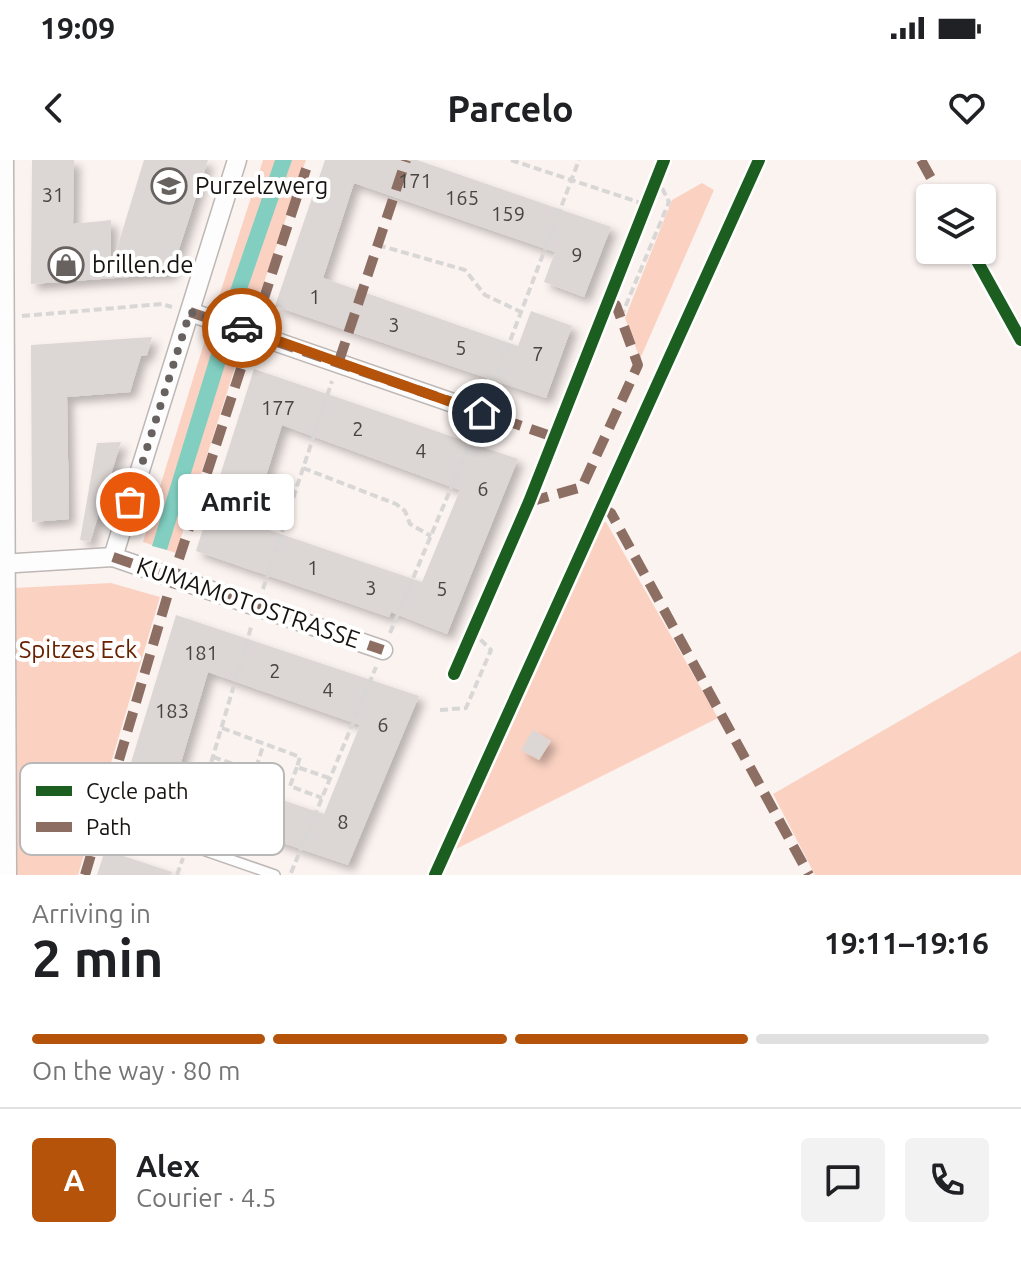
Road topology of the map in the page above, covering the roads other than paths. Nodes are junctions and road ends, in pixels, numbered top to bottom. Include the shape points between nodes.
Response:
1 (4, 160) edge
2 (237, 160) edge
3 (190, 312) junction
4 (482, 413) road end
5 (113, 557) junction
6 (2, 564) edge
7 (383, 650) dead end
8 (217, 855) edge
9 (7, 875) edge
10 (275, 875) edge

1 - 6 street via 8,318
2 - 3 street
3 - 4 street
3 - 5 street
5 - 6 street
5 - 7 street, KUMAMOTOSTRASSE
6 - 9 street
8 - 10 lane

